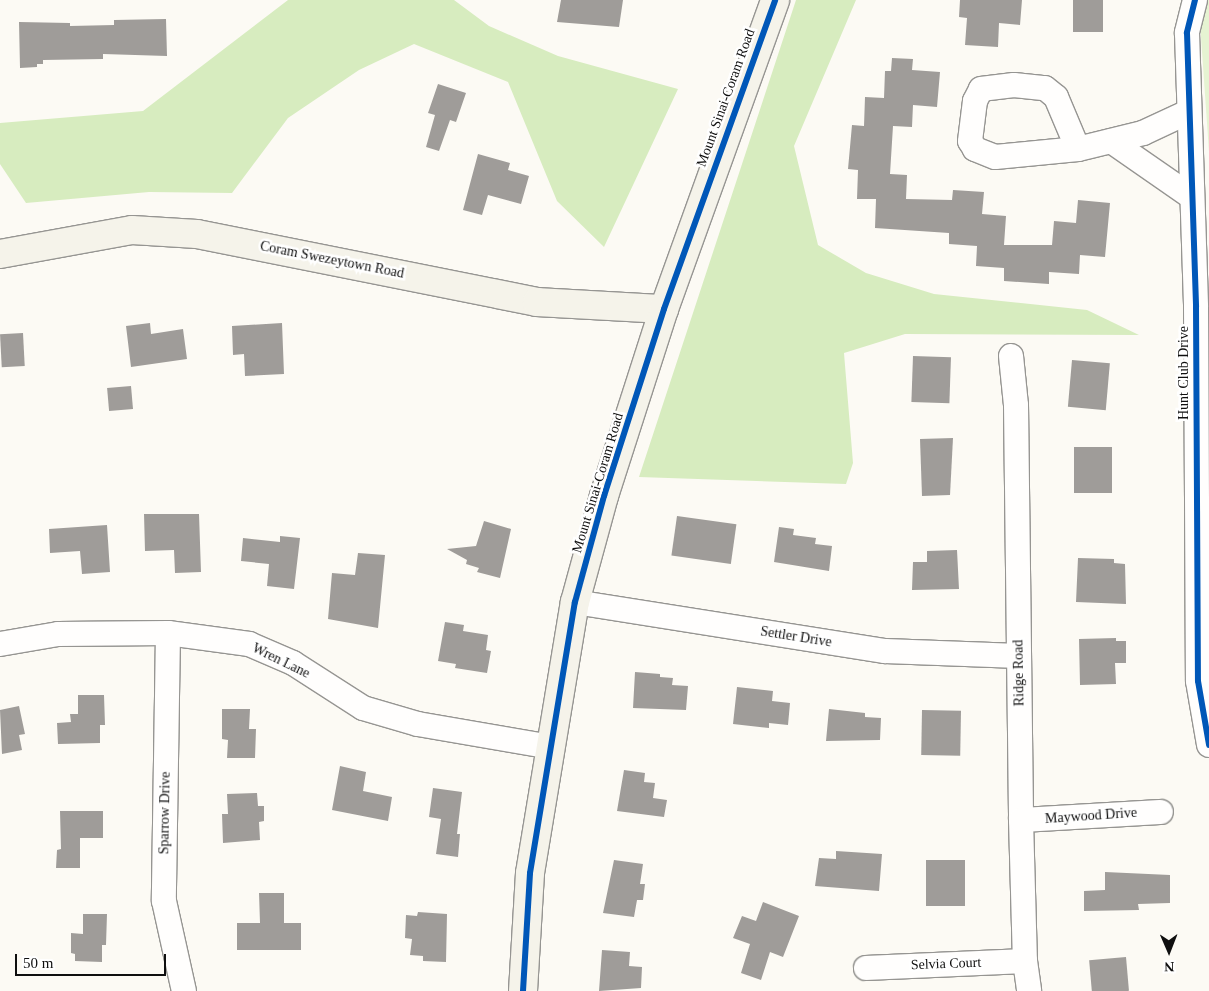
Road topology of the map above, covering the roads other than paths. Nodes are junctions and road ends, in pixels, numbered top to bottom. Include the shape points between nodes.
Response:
1 (775, 0) edge
2 (1179, 0) edge
3 (1195, 0) edge
4 (1187, 33) junction
5 (1188, 112) junction
6 (1111, 141) junction
7 (1078, 149) junction
8 (1192, 197) junction
9 (0, 254) edge
10 (1202, 307) edge
11 (664, 309) junction
12 (1011, 356) dead end
13 (575, 602) junction
14 (168, 633) junction
15 (0, 644) edge
16 (1019, 656) junction
17 (1203, 680) edge
18 (1209, 745) edge
19 (550, 747) junction
20 (1161, 812) dead end
21 (1021, 820) junction
22 (1025, 961) junction
23 (866, 968) dead end
24 (184, 991) edge
25 (523, 991) edge
26 (1029, 991) edge

1 - 11 main road, Mount Sinai-Coram Road
2 - 4 street, Hunt Club Drive
3 - 4 street, Hunt Club Drive
4 - 5 street, Hunt Club Drive
5 - 6 street via 1143,133
5 - 8 street, Hunt Club Drive
6 - 7 street
6 - 8 street
7 - 7 street via 995,157 975,149 970,141 974,101 982,89 1045,88 1056,97
8 - 10 street, Hunt Club Drive
9 - 11 main road, Coram Swezeytown Road via 132,230 197,234 537,302
10 - 17 street, Hunt Club Drive
11 - 13 main road, Mount Sinai-Coram Road via 604,496
12 - 16 street, Ridge Road via 1016,405
13 - 16 street, Settler Drive via 885,651
13 - 19 main road, Mount Sinai-Coram Road
14 - 15 street, Wren Lane via 58,634
14 - 19 street, Wren Lane via 249,644 293,663 363,708 418,724
14 - 24 street, Sparrow Drive via 164,901
16 - 21 street, Ridge Road
17 - 18 street, Hunt Club Drive
19 - 25 main road, Mount Sinai-Coram Road via 530,873
20 - 21 street, Maywood Drive
21 - 22 street, Ridge Road
22 - 23 street, Selvia Court
22 - 26 street, Ridge Road

